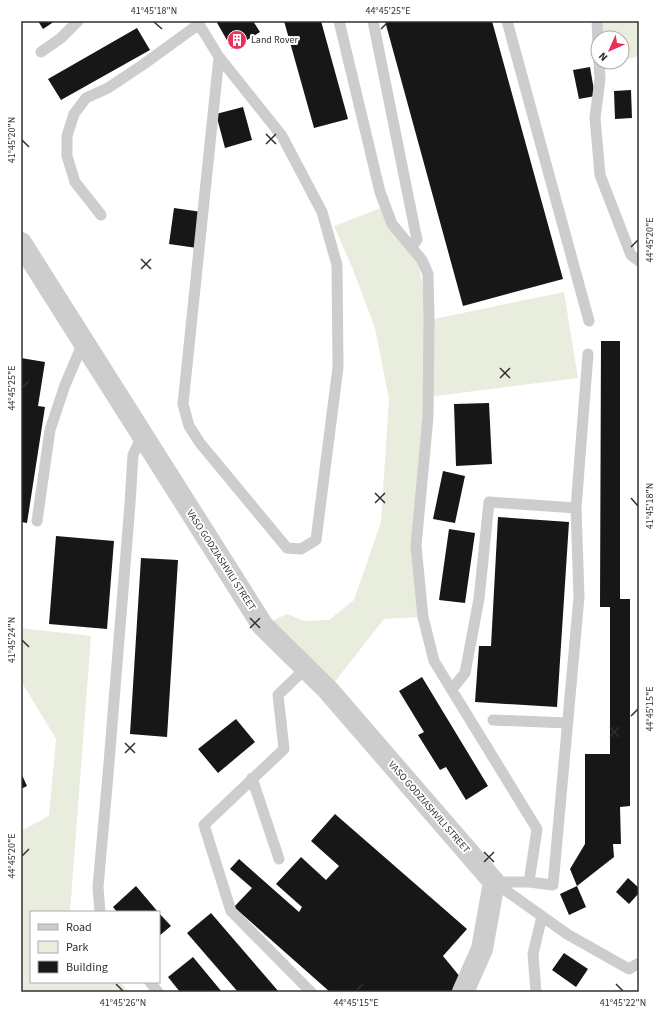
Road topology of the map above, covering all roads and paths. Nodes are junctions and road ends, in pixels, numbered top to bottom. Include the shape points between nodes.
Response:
1 (78, 21) edge
2 (339, 21) edge
3 (373, 21) edge
4 (507, 21) edge
5 (198, 22) edge
6 (41, 52) dead end
7 (219, 57) junction
8 (599, 70) edge
9 (101, 215) dead end
10 (21, 243) edge
11 (411, 247) junction
12 (639, 261) edge
13 (589, 321) dead end
14 (84, 343) junction
15 (588, 354) dead end
16 (142, 436) junction
17 (576, 508) junction
18 (37, 521) dead end
19 (305, 669) junction
20 (452, 689) junction
21 (493, 720) dead end
22 (568, 723) junction
23 (252, 778) junction
24 (279, 859) dead end
25 (494, 882) junction
26 (529, 882) junction
27 (100, 911) edge
28 (542, 916) junction
29 (639, 963) edge
30 (151, 983) edge
31 (158, 992) edge
32 (311, 992) edge
33 (463, 992) edge
34 (536, 992) edge

1 - 6 lane via 61,38
2 - 11 lane via 380,192 392,224
3 - 11 lane via 418,240
4 - 13 lane
5 - 7 lane
5 - 9 lane via 144,64 108,88 86,98 74,114 67,136 67,156 75,182
7 - 7 lane via 282,136 322,212 337,265 338,367 316,540 302,549 287,548 200,443 189,426 183,404
8 - 12 lane via 595,118 600,175 631,255
10 - 14 street, VASO GODZIASHVILI STREET
11 - 20 lane via 422,260 428,274 429,320 428,417 416,546 423,617 434,661
14 - 16 street, VASO GODZIASHVILI STREET
14 - 18 lane via 65,385 50,430
15 - 17 lane
16 - 19 street, VASO GODZIASHVILI STREET via 263,626
16 - 27 lane via 133,455 98,887
17 - 20 lane via 489,502 479,599 465,673
17 - 22 lane via 579,597
19 - 23 lane via 278,695 284,749
19 - 25 street, VASO GODZIASHVILI STREET via 328,690
20 - 26 lane via 537,829
21 - 22 lane
22 - 26 lane via 553,885
23 - 24 lane
23 - 32 lane via 204,826 231,911
25 - 26 lane
25 - 28 lane
25 - 33 street via 482,949
28 - 29 lane via 567,934 629,969
28 - 34 lane via 533,954
30 - 31 lane

